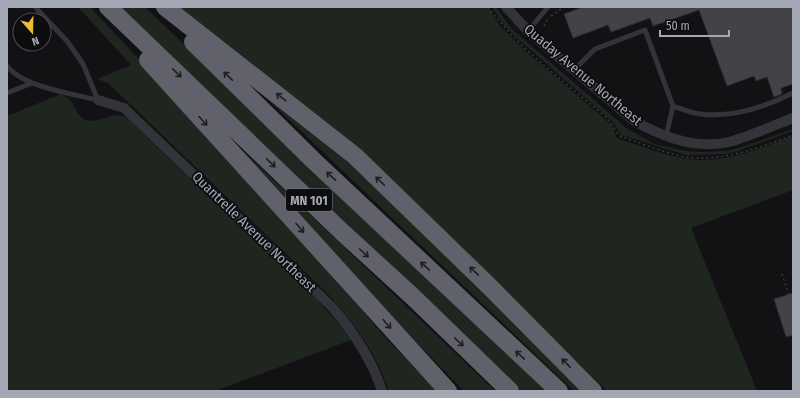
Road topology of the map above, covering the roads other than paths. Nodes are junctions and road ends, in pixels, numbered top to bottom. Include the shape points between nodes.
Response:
1 (35, 7) edge
2 (105, 7) edge
3 (108, 7) edge
4 (158, 7) edge
5 (165, 7) edge
6 (506, 7) edge
7 (548, 7) edge
8 (528, 31) junction
9 (7, 66) edge
10 (573, 70) junction
11 (32, 83) junction
12 (7, 93) edge
13 (793, 93) edge
14 (98, 100) junction
15 (673, 106) junction
16 (793, 118) edge
17 (666, 136) junction
18 (382, 391) edge
19 (448, 391) edge
20 (510, 391) edge
21 (559, 391) edge
22 (593, 391) edge

1 - 14 lane via 67,41 83,64
2 -> 19 highway via 123,32
3 -> 20 highway, MN 101
21 -> 4 highway, MN 101 via 314,161
22 -> 5 highway via 355,156
6 - 8 street, Quaday Avenue Northeast
7 - 8 lane
8 - 10 street, Quaday Avenue Northeast
9 - 11 lane via 24,80
10 - 15 lane via 596,49 645,30
10 - 17 street, Quaday Avenue Northeast via 633,120
11 - 12 lane
11 - 14 lane
13 - 15 lane via 749,110 724,115 699,114
14 - 18 street, Quantrelle Avenue Northeast via 124,108 324,298 360,343
15 - 17 lane
16 - 17 street, Quaday Avenue Northeast via 729,142 694,144

